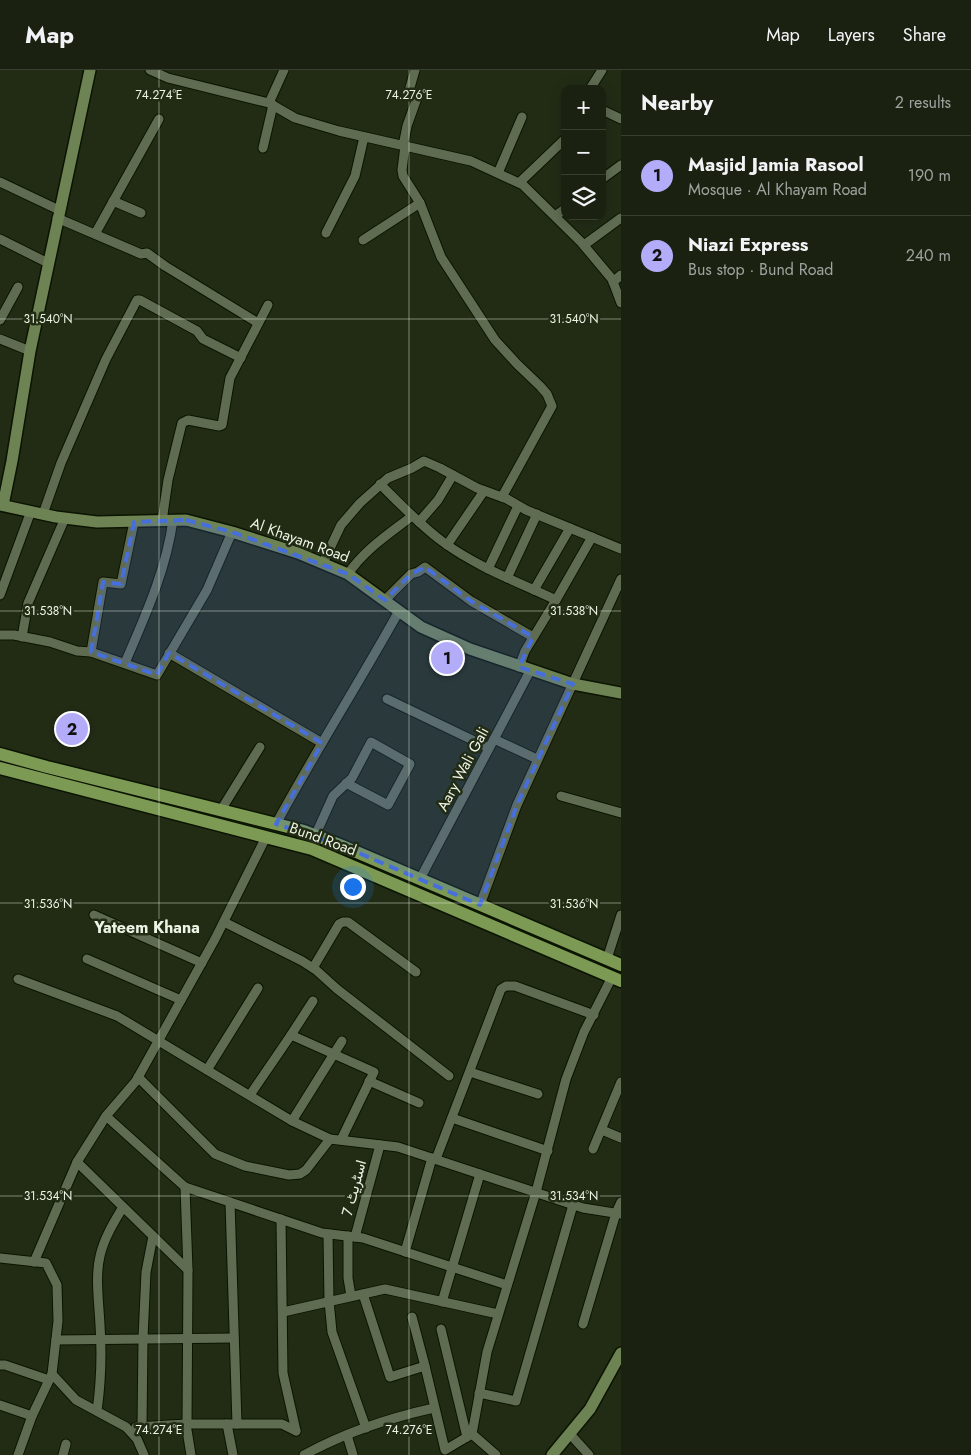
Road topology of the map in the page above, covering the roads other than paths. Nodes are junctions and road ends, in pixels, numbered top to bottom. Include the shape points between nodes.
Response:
1 (90, 70) edge
2 (150, 70) edge
3 (284, 70) edge
4 (415, 70) edge
5 (602, 70) edge
6 (593, 85) edge
7 (271, 104) junction
8 (606, 112) edge
9 (522, 117) dead end
10 (159, 119) dead end
11 (621, 119) edge
12 (364, 137) junction
13 (561, 143) edge
14 (404, 146) junction
15 (263, 148) dead end
16 (621, 165) edge
17 (498, 173) junction
18 (606, 176) edge
19 (0, 182) edge
20 (519, 183) junction
21 (113, 201) junction
22 (420, 203) junction
23 (561, 212) edge
24 (141, 213) dead end
25 (58, 214) junction
26 (555, 216) junction
27 (621, 218) edge
28 (326, 233) dead end
29 (94, 234) junction
30 (0, 240) edge
31 (363, 240) dead end
32 (584, 245) junction
33 (48, 263) junction
34 (621, 275) edge
35 (613, 282) junction
36 (18, 287) dead end
37 (621, 303) edge
38 (268, 305) dead end
39 (0, 320) edge
40 (258, 323) junction
41 (0, 339) edge
42 (30, 351) junction
43 (240, 358) junction
44 (453, 475) junction
45 (380, 484) junction
46 (484, 491) junction
47 (502, 498) junction
48 (1, 505) edge
49 (518, 506) junction
50 (31, 511) junction
51 (43, 514) junction
52 (537, 514) junction
53 (65, 518) junction
54 (416, 519) junction
55 (167, 521) junction
56 (134, 522) junction
57 (570, 528) junction
58 (232, 532) junction
59 (592, 537) junction
60 (447, 545) junction
61 (621, 549) edge
62 (323, 563) junction
63 (488, 569) junction
64 (348, 574) junction
65 (506, 578) junction
66 (621, 579) edge
67 (534, 590) junction
68 (0, 595) edge
69 (385, 600) junction
70 (556, 600) junction
71 (399, 611) junction
72 (0, 635) edge
73 (22, 637) junction
74 (533, 637) junction
75 (91, 652) junction
76 (169, 653) junction
77 (125, 663) junction
78 (524, 669) junction
79 (573, 684) junction
80 (621, 693) edge
81 (387, 699) dead end
82 (494, 739) junction
83 (322, 743) junction
84 (260, 747) dead end
85 (489, 748) junction
86 (0, 754) edge
87 (537, 759) junction
88 (0, 768) edge
89 (346, 783) junction
90 (560, 796) dead end
91 (222, 810) junction
92 (621, 813) edge
93 (276, 824) junction
94 (315, 836) junction
95 (266, 837) junction
96 (420, 879) junction
97 (480, 905) junction
98 (94, 915) dead end
99 (621, 915) edge
100 (224, 922) junction
101 (87, 959) dead end
102 (607, 959) junction
103 (202, 963) junction
104 (621, 965) edge
105 (313, 968) junction
106 (416, 972) dead end
107 (18, 978) dead end
108 (616, 979) edge
109 (258, 988) dead end
110 (181, 1000) junction
111 (312, 1001) dead end
112 (594, 1015) junction
113 (292, 1035) junction
114 (159, 1041) junction
115 (342, 1041) dead end
116 (334, 1054) junction
117 (207, 1070) junction
118 (470, 1072) junction
119 (449, 1076) dead end
120 (138, 1077) junction
121 (370, 1081) junction
122 (621, 1082) edge
123 (538, 1094) dead end
124 (250, 1096) junction
125 (419, 1103) dead end
126 (106, 1116) junction
127 (452, 1118) junction
128 (292, 1121) junction
129 (602, 1130) junction
130 (621, 1138) edge
131 (330, 1139) junction
132 (341, 1140) junction
133 (380, 1145) junction
134 (593, 1149) dead end
135 (548, 1151) junction
136 (434, 1159) junction
137 (77, 1162) junction
138 (480, 1174) junction
139 (185, 1187) junction
140 (536, 1192) junction
141 (230, 1202) junction
142 (621, 1202) edge
143 (573, 1204) junction
144 (123, 1206) junction
145 (618, 1213) edge
146 (282, 1219) junction
147 (328, 1234) junction
148 (153, 1236) junction
149 (351, 1237) junction
150 (405, 1252) junction
151 (0, 1258) edge
152 (34, 1262) junction
153 (452, 1268) junction
154 (188, 1270) junction
155 (507, 1285) junction
156 (363, 1294) junction
157 (351, 1296) junction
158 (328, 1301) junction
159 (442, 1302) junction
160 (283, 1312) junction
161 (498, 1314) junction
162 (412, 1317) dead end
163 (583, 1324) dead end
164 (441, 1329) dead end
165 (143, 1338) junction
166 (188, 1338) junction
167 (234, 1338) junction
168 (101, 1339) junction
169 (56, 1340) junction
170 (621, 1353) edge
171 (0, 1365) edge
172 (425, 1366) junction
173 (51, 1377) junction
174 (479, 1393) junction
175 (0, 1405) edge
176 (434, 1408) junction
177 (97, 1411) junction
178 (32, 1416) junction
179 (186, 1424) junction
180 (227, 1424) junction
181 (237, 1424) junction
182 (126, 1427) junction
183 (142, 1427) junction
184 (366, 1428) junction
185 (570, 1434) junction
186 (347, 1436) junction
187 (469, 1436) junction
188 (66, 1444) dead end
189 (18, 1455) edge
190 (63, 1455) edge
191 (144, 1455) edge
192 (191, 1455) edge
193 (233, 1455) edge
194 (305, 1455) edge
195 (353, 1455) edge
196 (496, 1455) edge
197 (552, 1455) edge
198 (589, 1455) edge

1 - 25 street
2 - 7 street via 168,78
3 - 7 street
4 - 14 street via 409,91 417,98 406,126
5 - 6 street
7 - 12 street via 295,118
7 - 15 street
8 - 11 street
9 - 17 street
10 - 21 street
12 - 14 street
12 - 28 street via 355,176
13 - 20 street
14 - 17 street via 471,161
14 - 22 street via 403,176
16 - 18 street
17 - 20 street
19 - 25 street
20 - 26 street
21 - 24 street
21 - 29 street
22 - 31 street
22 - 47 street via 441,257 471,304 495,340 547,394 552,406
23 - 26 street
25 - 29 street
25 - 33 street
26 - 32 street
27 - 32 street
29 - 40 street via 141,254 146,253
30 - 33 street
32 - 35 street
33 - 42 street
34 - 35 street
35 - 37 street
36 - 39 street
38 - 40 street
40 - 43 street
41 - 42 street
42 - 48 street via 12,461
43 - 51 street via 137,300 106,359 61,463
43 - 55 street via 230,378 222,425 188,420 182,423 168,480
44 - 45 street via 424,461
44 - 46 street
44 - 54 street via 438,500
45 - 54 street
45 - 62 street via 341,525
46 - 47 street
46 - 60 street
47 - 49 street
48 - 50 street, Al Khayam Road
49 - 52 street
49 - 63 street
50 - 51 street, Al Khayam Road
50 - 68 street
51 - 53 street, Al Khayam Road
52 - 57 street
52 - 65 street
53 - 56 street, Al Khayam Road
53 - 73 street via 28,603
54 - 60 street
54 - 64 street via 377,541
55 - 56 street, Al Khayam Road
55 - 58 street, Al Khayam Road via 186,520
55 - 77 street via 160,579
56 - 75 street via 121,584 103,582
57 - 59 street
57 - 67 street
58 - 62 street, Al Khayam Road
58 - 76 street via 207,590
59 - 61 street
59 - 70 street, Aary Wali Gali
60 - 63 street
62 - 64 street, Al Khayam Road
63 - 65 street
64 - 69 street, Al Khayam Road
65 - 67 street
66 - 79 street
67 - 70 street
69 - 71 street, Al Khayam Road
69 - 74 street via 411,574 425,567 470,601
70 - 74 street, Aary Wali Gali
71 - 78 street, Al Khayam Road via 421,627
71 - 83 street
72 - 73 street
73 - 75 street
74 - 78 street, Aary Wali Gali via 525,651
75 - 77 street
76 - 77 street via 156,674
76 - 83 street
78 - 79 street, Al Khayam Road
78 - 82 street, Aary Wali Gali
79 - 80 street, Al Khayam Road
79 - 87 street
81 - 85 street
82 - 85 street, Aary Wali Gali
82 - 87 street
83 - 93 street
84 - 91 street
85 - 96 street, Aary Wali Gali
86 - 91 main road, Bund Road
87 - 97 street
88 - 95 main road, Bund Road
89 - 89 street via 388,805 410,764 371,742 352,778
89 - 94 street via 333,796
90 - 92 street
91 - 93 main road, Bund Road
93 - 94 main road, Bund Road
94 - 96 main road, Bund Road
95 - 100 street
95 - 108 main road, Bund Road via 312,849
96 - 97 main road, Bund Road
97 - 102 main road, Bund Road
98 - 103 street
99 - 102 street
100 - 103 street
100 - 105 street
101 - 110 street
102 - 104 main road, Bund Road
103 - 110 street
105 - 106 street via 339,924 348,922
105 - 119 street
107 - 114 street via 117,1016
108 - 112 street
109 - 117 street
110 - 114 street
111 - 113 street
112 - 118 street via 515,986 506,986 501,989
112 - 135 street via 566,1079
113 - 116 street
113 - 124 street
114 - 117 street
114 - 120 street
115 - 116 street
116 - 121 street via 374,1072
116 - 128 street
117 - 124 street
118 - 123 street
118 - 127 street
120 - 126 street
120 - 131 street via 215,1154 245,1166 300,1174
121 - 125 street
121 - 132 street
122 - 129 street
124 - 128 street
126 - 137 street
126 - 139 street
127 - 135 street
127 - 136 street
128 - 131 street
129 - 130 street
129 - 134 street
131 - 132 street
132 - 133 street
133 - 136 street via 398,1147
133 - 149 street, اسٹریٹ 7
135 - 140 street
136 - 138 street
136 - 150 street
137 - 144 street
137 - 152 street
138 - 140 street
138 - 153 street
139 - 141 street
139 - 154 street
140 - 143 street
140 - 155 street
141 - 146 street
141 - 167 street
142 - 145 street
143 - 145 street
143 - 174 street via 516,1401
144 - 148 street
144 - 168 street via 100,1256
145 - 163 street
146 - 147 street
146 - 160 street
147 - 149 street
147 - 158 street
148 - 154 street
148 - 165 street via 146,1272
149 - 150 street
149 - 157 street, اسٹریٹ 7 via 348,1278
150 - 153 street
151 - 152 street
152 - 169 street via 46,1262 57,1285
153 - 155 street
153 - 159 street
154 - 166 street
155 - 161 street
156 - 157 street
156 - 159 street via 385,1288
156 - 172 street via 390,1377
157 - 158 street
158 - 160 street
158 - 184 street via 332,1332
159 - 161 street
160 - 181 street via 283,1374 296,1431 282,1424
161 - 174 street
162 - 172 street
164 - 187 street
165 - 166 street
165 - 168 street
165 - 183 street
166 - 167 street
166 - 179 street
167 - 181 street
168 - 169 street
168 - 177 street via 101,1386
169 - 173 street
170 - 185 street via 590,1409
171 - 173 street
172 - 176 street
173 - 177 street via 76,1400
173 - 178 street
174 - 187 street
175 - 178 street
176 - 184 street
176 - 187 street via 445,1450
177 - 182 street
178 - 189 street
179 - 180 street
179 - 183 street
179 - 192 street
180 - 181 street
180 - 193 street
182 - 183 street
182 - 191 street via 138,1439
184 - 186 street
185 - 197 street
185 - 198 street
186 - 194 street
186 - 195 street
187 - 196 street
188 - 190 street

